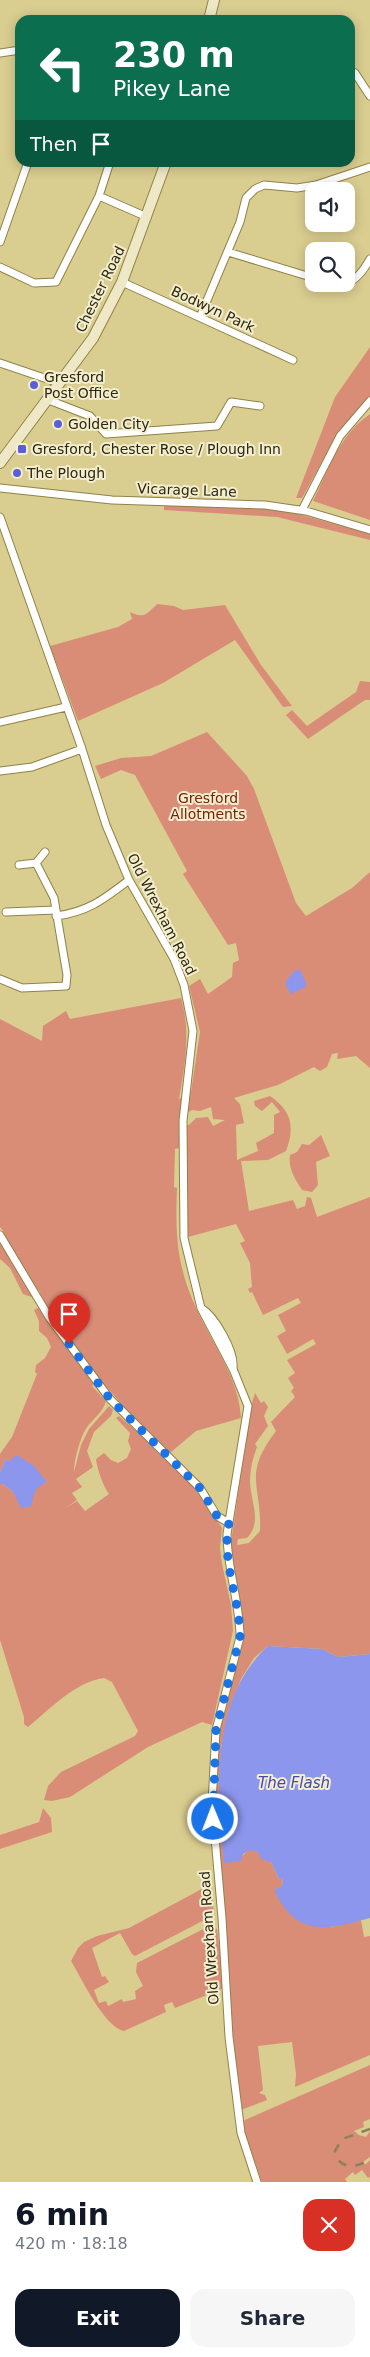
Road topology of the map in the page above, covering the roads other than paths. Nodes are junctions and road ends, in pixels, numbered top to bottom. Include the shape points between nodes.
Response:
1 (214, 0) edge
2 (210, 15) edge
3 (15, 51) edge
4 (0, 53) edge
5 (355, 72) edge
6 (370, 96) edge
7 (26, 167) edge
8 (108, 167) edge
9 (164, 167) edge
10 (370, 167) edge
11 (99, 196) junction
12 (148, 217) junction
13 (0, 242) edge
14 (228, 252) junction
15 (370, 259) edge
16 (0, 267) edge
17 (305, 275) edge
18 (355, 277) edge
19 (122, 282) junction
20 (200, 317) junction
21 (293, 360) dead end
22 (0, 363) edge
23 (59, 383) junction
24 (46, 399) junction
25 (370, 402) edge
26 (260, 406) dead end
27 (0, 463) edge
28 (0, 488) edge
29 (302, 510) junction
30 (0, 517) edge
31 (370, 530) edge
32 (66, 707) junction
33 (0, 722) edge
34 (82, 749) junction
35 (0, 771) edge
36 (45, 852) dead end
37 (36, 863) junction
38 (19, 864) dead end
39 (129, 880) junction
40 (6, 912) dead end
41 (56, 913) junction
42 (0, 979) edge
43 (0, 1235) edge
44 (229, 1523) junction
45 (257, 2182) edge

1 - 2 main road
3 - 4 street
5 - 6 street
7 - 13 street
8 - 11 street
9 - 12 main road, Chester Road
10 - 14 street via 297,188 264,185 254,189 246,198
11 - 12 street
11 - 16 street via 56,282 34,283
12 - 19 main road, Chester Road
14 - 17 street
14 - 20 street
15 - 18 street
19 - 20 street, Bodwyn Park
19 - 23 main road, Chester Road via 93,338
20 - 21 street, Bodwyn Park
22 - 23 street
23 - 24 main road, Chester Road
24 - 26 street via 90,416 106,434 217,426 231,402
24 - 27 main road, Chester Road
25 - 29 street via 340,436
28 - 29 street, Vicarage Lane via 112,500 265,505
29 - 31 street, Vicarage Lane
30 - 32 street, Old Wrexham Road
32 - 33 street
32 - 34 street, Old Wrexham Road
34 - 35 street via 32,767
34 - 39 street, Old Wrexham Road via 106,825
36 - 37 street
37 - 38 street
37 - 41 street via 54,898
39 - 41 street via 92,907 76,913
39 - 44 street, Old Wrexham Road via 174,959 184,986 193,1031 183,1121 184,1238 201,1308 248,1406
40 - 41 street
41 - 42 street via 66,986 22,988
43 - 44 street via 49,1317 110,1399 200,1488 217,1516
44 - 45 street, Old Wrexham Road via 227,1552 240,1637 216,1730 212,1803 229,2037 240,2133

